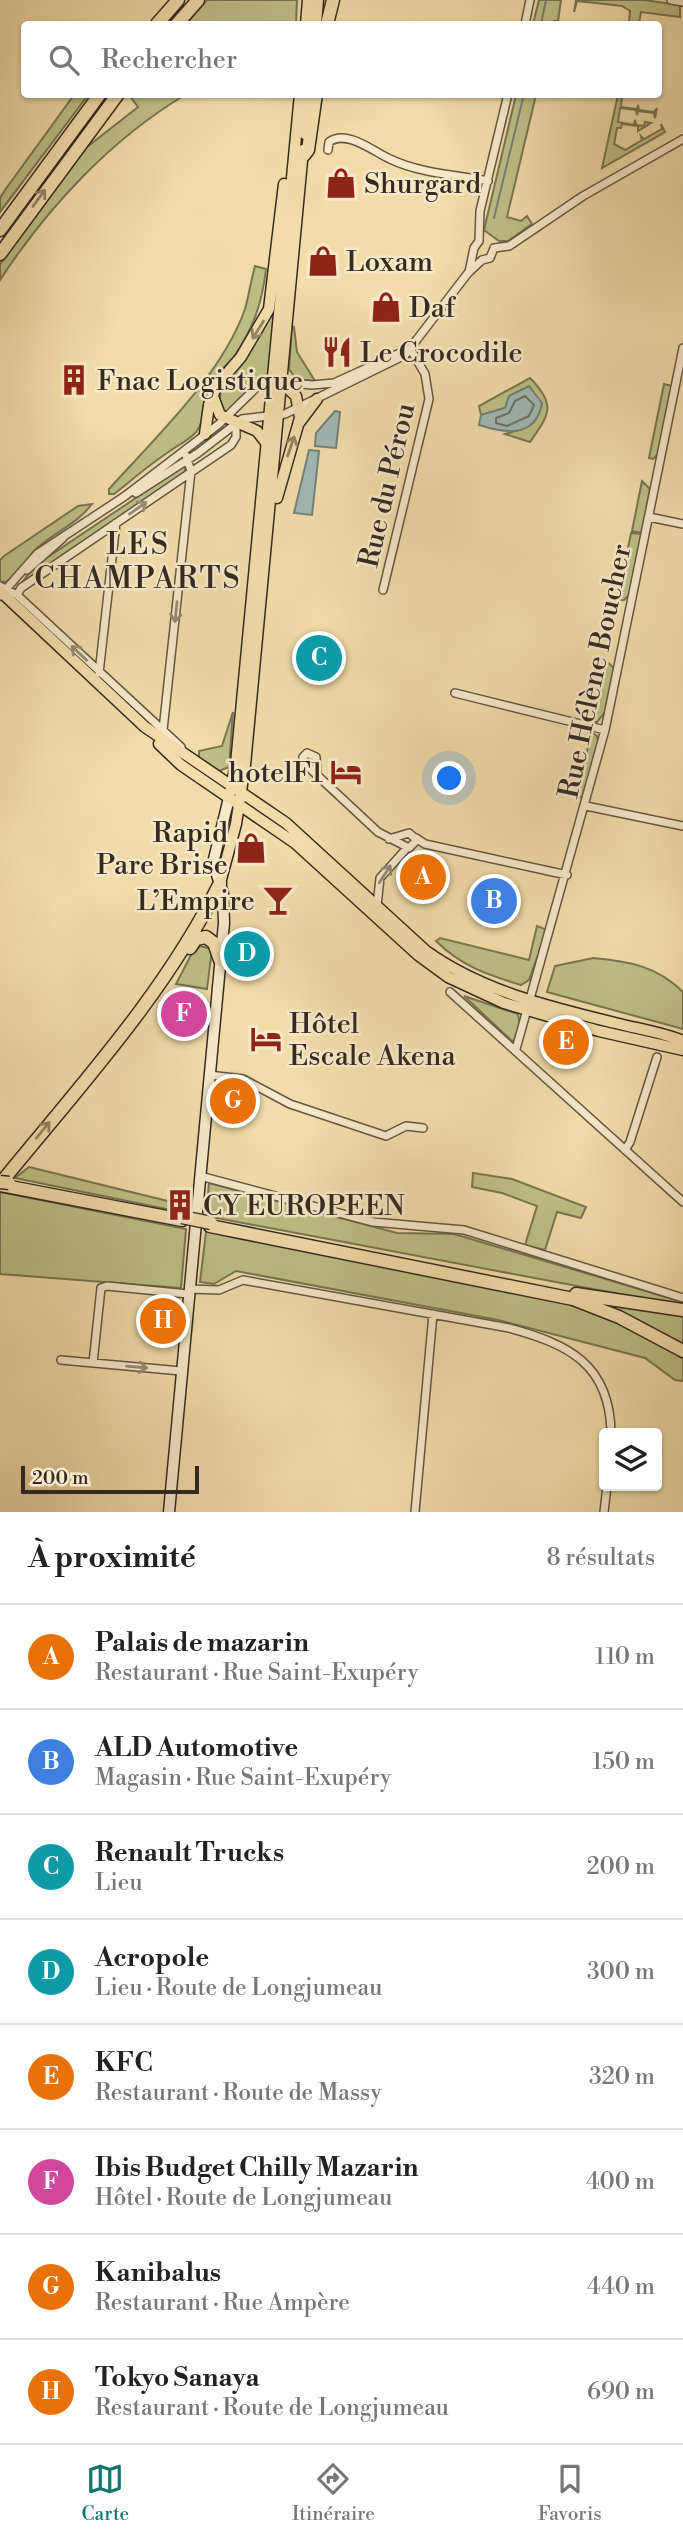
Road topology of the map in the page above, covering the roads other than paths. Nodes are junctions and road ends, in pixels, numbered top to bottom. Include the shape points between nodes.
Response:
1 (178, 0) edge
2 (198, 0) edge
3 (308, 0) edge
4 (318, 0) edge
5 (333, 0) edge
6 (530, 0) edge
7 (671, 0) edge
8 (683, 2) edge
9 (160, 21) edge
10 (180, 21) edge
11 (306, 21) edge
12 (316, 21) edge
13 (328, 21) edge
14 (525, 21) edge
15 (97, 98) edge
16 (115, 98) edge
17 (297, 98) edge
18 (298, 98) edge
19 (309, 98) edge
20 (315, 98) edge
21 (507, 98) edge
22 (683, 139) edge
23 (328, 150) dead end
24 (304, 155) junction
25 (488, 181) junction
26 (0, 230) edge
27 (479, 241) junction
28 (494, 248) junction
29 (0, 254) edge
30 (474, 254) junction
31 (482, 260) junction
32 (468, 273) junction
33 (683, 348) edge
34 (412, 349) junction
35 (277, 382) junction
36 (213, 394) junction
37 (317, 399) junction
38 (300, 407) junction
39 (274, 415) junction
40 (230, 421) junction
41 (299, 423) junction
42 (205, 434) junction
43 (267, 444) junction
44 (187, 449) junction
45 (187, 460) junction
46 (191, 471) junction
47 (125, 496) junction
48 (270, 516) junction
49 (649, 517) junction
50 (116, 523) junction
51 (683, 524) edge
52 (383, 590) dead end
53 (5, 594) edge
54 (99, 673) junction
55 (455, 694) dead end
56 (245, 708) junction
57 (146, 721) junction
58 (163, 730) junction
59 (606, 730) junction
60 (190, 759) junction
61 (315, 763) junction
62 (306, 765) junction
63 (317, 775) junction
64 (237, 788) junction
65 (229, 798) junction
66 (240, 806) junction
67 (586, 806) junction
68 (683, 826) edge
69 (403, 836) junction
70 (416, 838) junction
71 (389, 839) junction
72 (425, 844) junction
73 (408, 847) junction
74 (567, 875) junction
75 (220, 883) junction
76 (377, 906) junction
77 (184, 951) junction
78 (220, 960) junction
79 (450, 992) dead end
80 (531, 1005) junction
81 (683, 1041) edge
82 (516, 1049) junction
83 (683, 1050) edge
84 (657, 1058) dead end
85 (209, 1075) junction
86 (423, 1128) dead end
87 (625, 1150) junction
88 (200, 1175) junction
89 (3, 1184) edge
90 (683, 1202) edge
91 (211, 1225) junction
92 (188, 1292) junction
93 (683, 1298) edge
94 (683, 1310) edge
95 (433, 1314) junction
96 (683, 1351) edge
97 (61, 1360) dead end
98 (93, 1363) junction
99 (181, 1371) junction
100 (610, 1428) edge
101 (606, 1491) edge
102 (169, 1512) edge
103 (415, 1512) edge
104 (604, 1512) edge

1 - 9 highway
2 - 10 highway
3 - 11 main road
4 - 12 main road
5 - 13 highway
6 - 14 street
7 - 8 street
15 - 26 highway
29 -> 16 highway
17 -> 36 main road via 269,309
18 - 35 main road
19 - 24 main road
20 - 24 highway
21 - 25 street
22 - 28 street via 583,196 509,246
23 - 25 street via 329,142 338,138 368,146 402,164
24 - 35 main road
25 - 27 street via 478,223
27 - 28 street via 488,241
27 - 30 street
28 - 31 street via 492,256
30 - 31 street
30 - 32 street, Rue du Pérou
31 - 32 street, Rue du Pérou
32 - 34 street, Rue du Pérou
33 - 49 street, Rue Hélène Boucher
34 - 35 street, Rue du Pérou via 334,383
34 - 37 street, Rue du Pérou
34 - 52 street, Rue du Pérou via 425,374 429,399
35 - 38 main road via 293,391
35 - 39 main road
35 - 40 street via 257,386
36 - 40 main road via 216,410
36 - 42 main road
37 - 38 street, Rue du Pérou
37 - 41 main road
38 - 39 street, Rue du Pérou
38 - 41 main road
39 - 40 street, Rue du Pérou
39 - 43 main road
39 - 48 main road
40 - 42 street
40 - 43 main road via 257,431
40 - 45 street
40 - 46 street via 236,437 231,445
48 -> 41 main road
42 - 44 street
43 - 56 main road
44 - 45 street
44 - 47 street
45 - 46 street
45 - 47 street
50 -> 46 street
46 -> 58 street
47 - 53 street via 37,554
48 - 56 main road
49 - 51 street
49 - 59 street, Rue Hélène Boucher
50 - 53 street via 22,588
50 - 54 street
54 -> 53 street
53 - 57 main road via 34,625
54 - 57 street
55 - 59 street
56 - 64 main road
57 - 58 street
57 - 60 main road
57 - 65 main road via 181,765
58 - 60 street
59 - 67 street, Rue Hélène Boucher
60 - 64 main road
61 - 62 street
61 - 62 street via 316,757 309,752 303,757
61 - 63 street
62 - 63 street
63 - 71 street
64 - 65 main road
64 - 66 main road
64 - 76 main road via 286,823
65 - 66 main road
65 - 75 street via 213,863
66 - 75 main road
66 - 80 main road via 295,843 432,968 479,994
67 - 68 street
67 - 74 street, Rue Hélène Boucher
69 - 70 street via 411,833
69 - 71 street
69 - 73 street
70 - 72 street
70 - 73 street
71 - 73 street
72 - 73 street
72 - 74 street
76 -> 73 street via 380,878
74 - 80 street, Rue Hélène Boucher
75 - 77 highway
75 - 78 street via 225,902
76 - 80 main road via 447,967
77 - 78 highway via 196,939 206,937 214,943
89 -> 77 highway
78 - 85 street
79 - 82 street
80 - 81 main road
80 - 82 street, Rue Hélène Boucher
80 - 83 main road
82 - 87 street
84 - 87 street
85 - 86 street via 243,1079 290,1104 386,1136 406,1126
85 - 88 street
87 - 90 street
88 - 92 street
88 - 93 street via 364,1220 464,1230
89 - 91 highway, bridge
91 - 94 highway
91 - 96 highway via 573,1299 628,1321
92 - 95 street via 219,1290 243,1280
92 - 98 street via 101,1288
92 - 99 street
95 - 100 street via 541,1336 572,1351 591,1369 605,1394
95 - 103 street
97 - 98 street
98 -> 99 street
99 - 102 street
101 - 104 street

